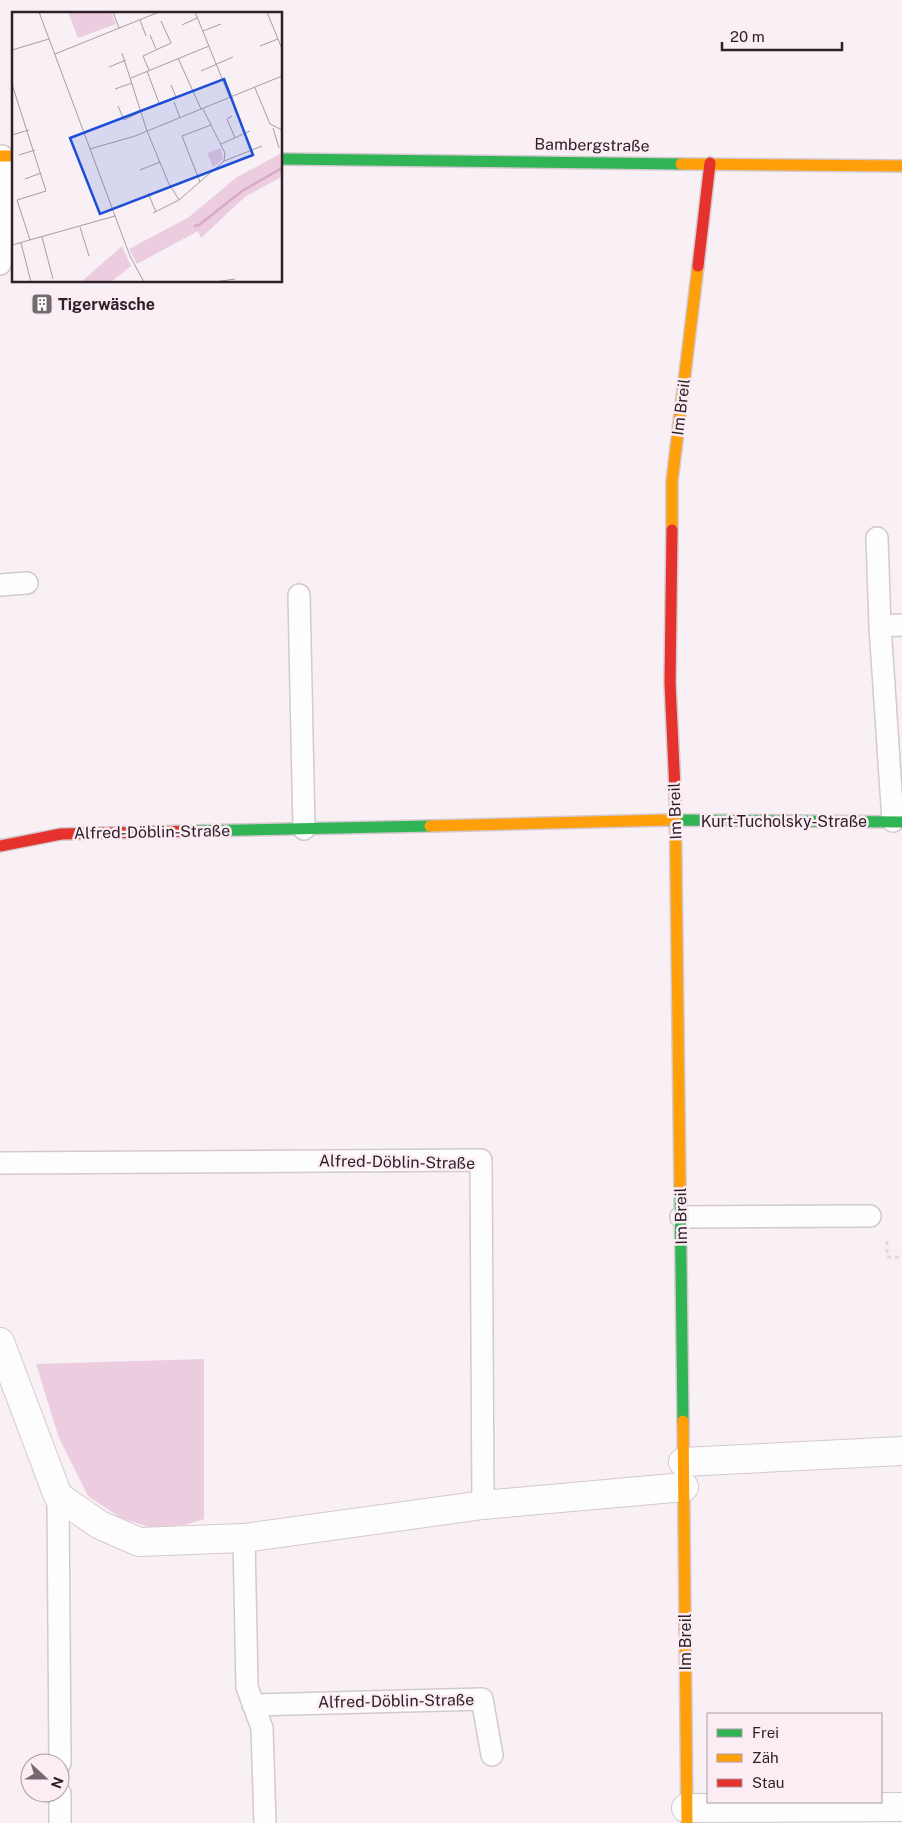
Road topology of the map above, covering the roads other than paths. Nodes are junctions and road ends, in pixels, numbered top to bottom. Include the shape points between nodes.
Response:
1 (5, 156) edge
2 (282, 159) edge
3 (710, 163) junction
4 (902, 166) edge
5 (0, 264) edge
6 (877, 538) dead end
7 (27, 584) dead end
8 (0, 585) edge
9 (298, 595) dead end
10 (902, 625) edge
11 (880, 626) junction
12 (676, 820) junction
13 (898, 822) edge
14 (304, 829) junction
15 (0, 846) edge
16 (0, 1163) edge
17 (870, 1216) dead end
18 (681, 1217) junction
19 (0, 1342) edge
20 (902, 1451) edge
21 (684, 1474) junction
22 (58, 1496) junction
23 (483, 1505) junction
24 (244, 1538) junction
25 (254, 1705) junction
26 (60, 1753) edge
27 (492, 1755) dead end
28 (60, 1803) edge
29 (902, 1807) edge
30 (686, 1816) edge
31 (60, 1823) edge
32 (265, 1823) edge

1 - 5 lane
2 - 3 street, Bambergstraße
3 - 4 street, Bambergstraße
3 - 12 street, Im Breil via 672,481 670,683
6 - 11 lane, Kurt-Tucholsky-Straße
7 - 8 lane
9 - 14 lane
10 - 11 lane
11 - 13 lane, Kurt-Tucholsky-Straße
12 - 13 street, Kurt-Tucholsky-Straße
12 - 14 street, Alfred-Döblin-Straße
12 - 18 street, Im Breil
14 - 15 street, Alfred-Döblin-Straße via 61,834
16 - 23 lane, Alfred-Döblin-Straße via 481,1160
17 - 18 lane
18 - 21 street, Im Breil
19 - 22 street
20 - 21 street
21 - 23 street
21 - 30 street, Im Breil
22 - 24 street via 100,1525 139,1542
22 - 26 lane
23 - 24 street
24 - 25 lane via 248,1687
25 - 27 lane, Alfred-Döblin-Straße via 482,1699
25 - 32 lane via 262,1728
28 - 31 lane
29 - 30 street

